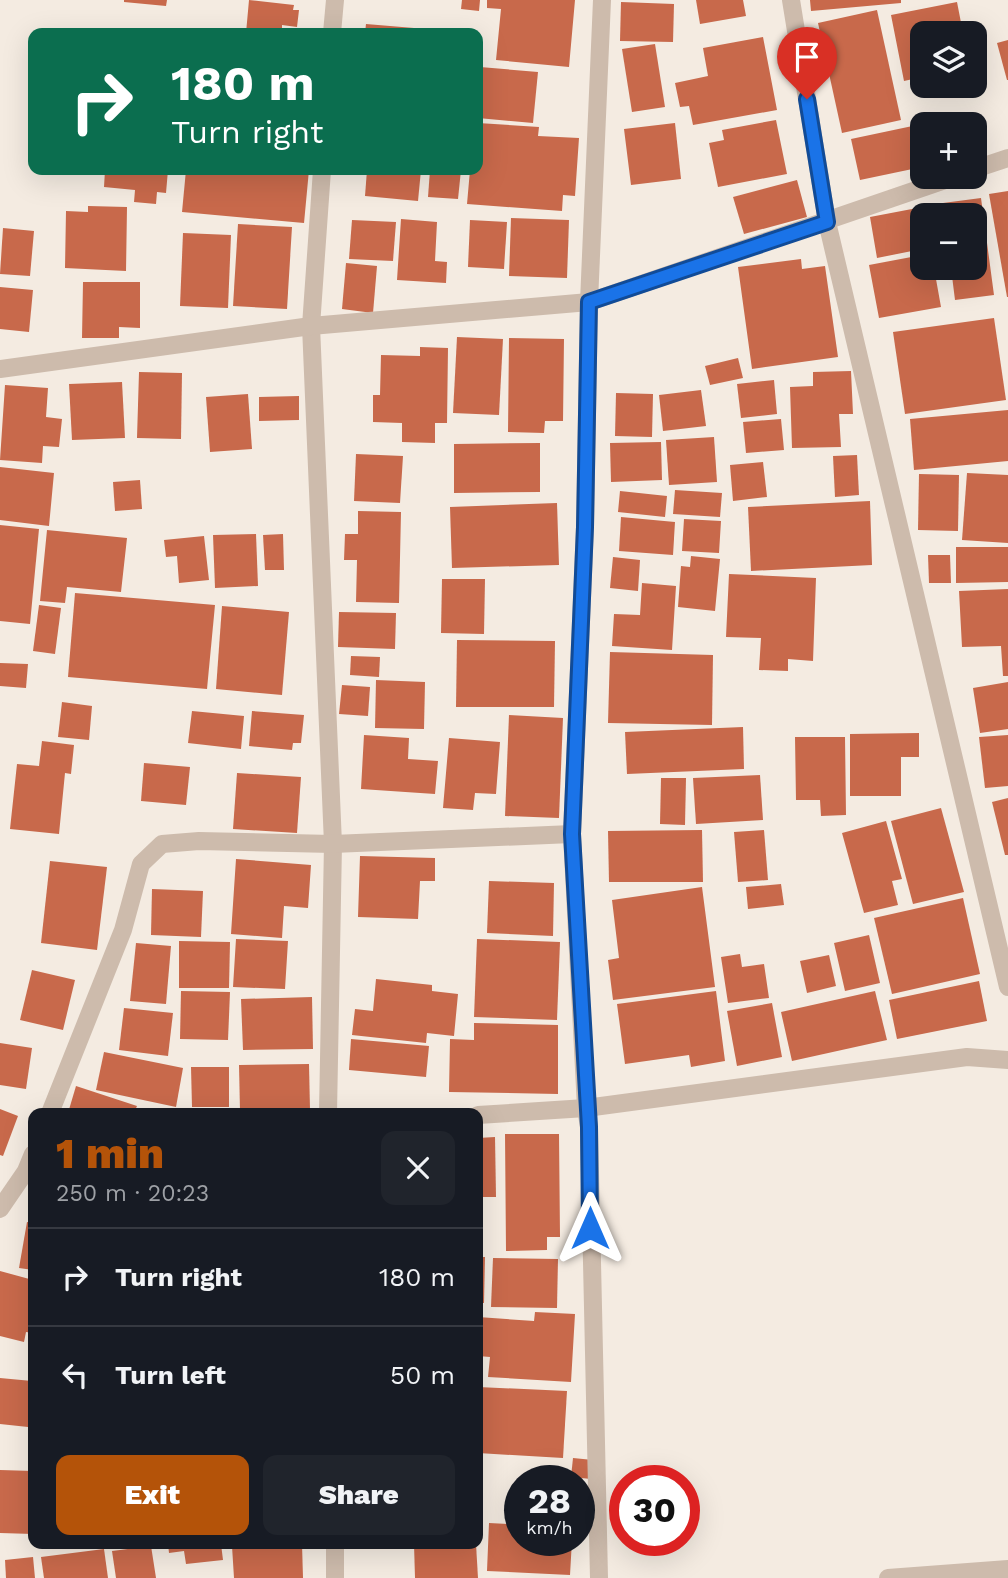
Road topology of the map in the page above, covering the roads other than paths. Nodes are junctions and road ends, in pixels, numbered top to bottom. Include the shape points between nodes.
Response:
1 (335, 0) edge
2 (602, 0) edge
3 (791, 0) edge
4 (332, 28) edge
5 (1008, 158) edge
6 (987, 165) edge
7 (322, 175) edge
8 (920, 189) edge
9 (827, 222) junction
10 (589, 302) junction
11 (311, 326) junction
12 (0, 369) edge
13 (572, 834) junction
14 (333, 844) junction
15 (1008, 986) edge
16 (1008, 1060) edge
17 (52, 1108) edge
18 (328, 1108) edge
19 (586, 1108) junction
20 (483, 1115) edge
21 (28, 1166) edge
22 (0, 1209) edge
23 (335, 1549) edge
24 (1008, 1569) edge
25 (335, 1578) edge
26 (599, 1578) edge
27 (888, 1578) edge

1 - 4 street
2 - 10 street
3 - 9 street
5 - 6 street
7 - 11 street
8 - 9 street
9 - 10 street
9 - 15 street
10 - 11 street
10 - 13 street
11 - 12 street
11 - 14 street
13 - 14 street
13 - 19 street
14 - 17 street via 162,844 141,864 118,943
14 - 18 street
16 - 19 street via 967,1057
19 - 20 street
19 - 26 street
21 - 22 street
23 - 25 street
24 - 27 street

